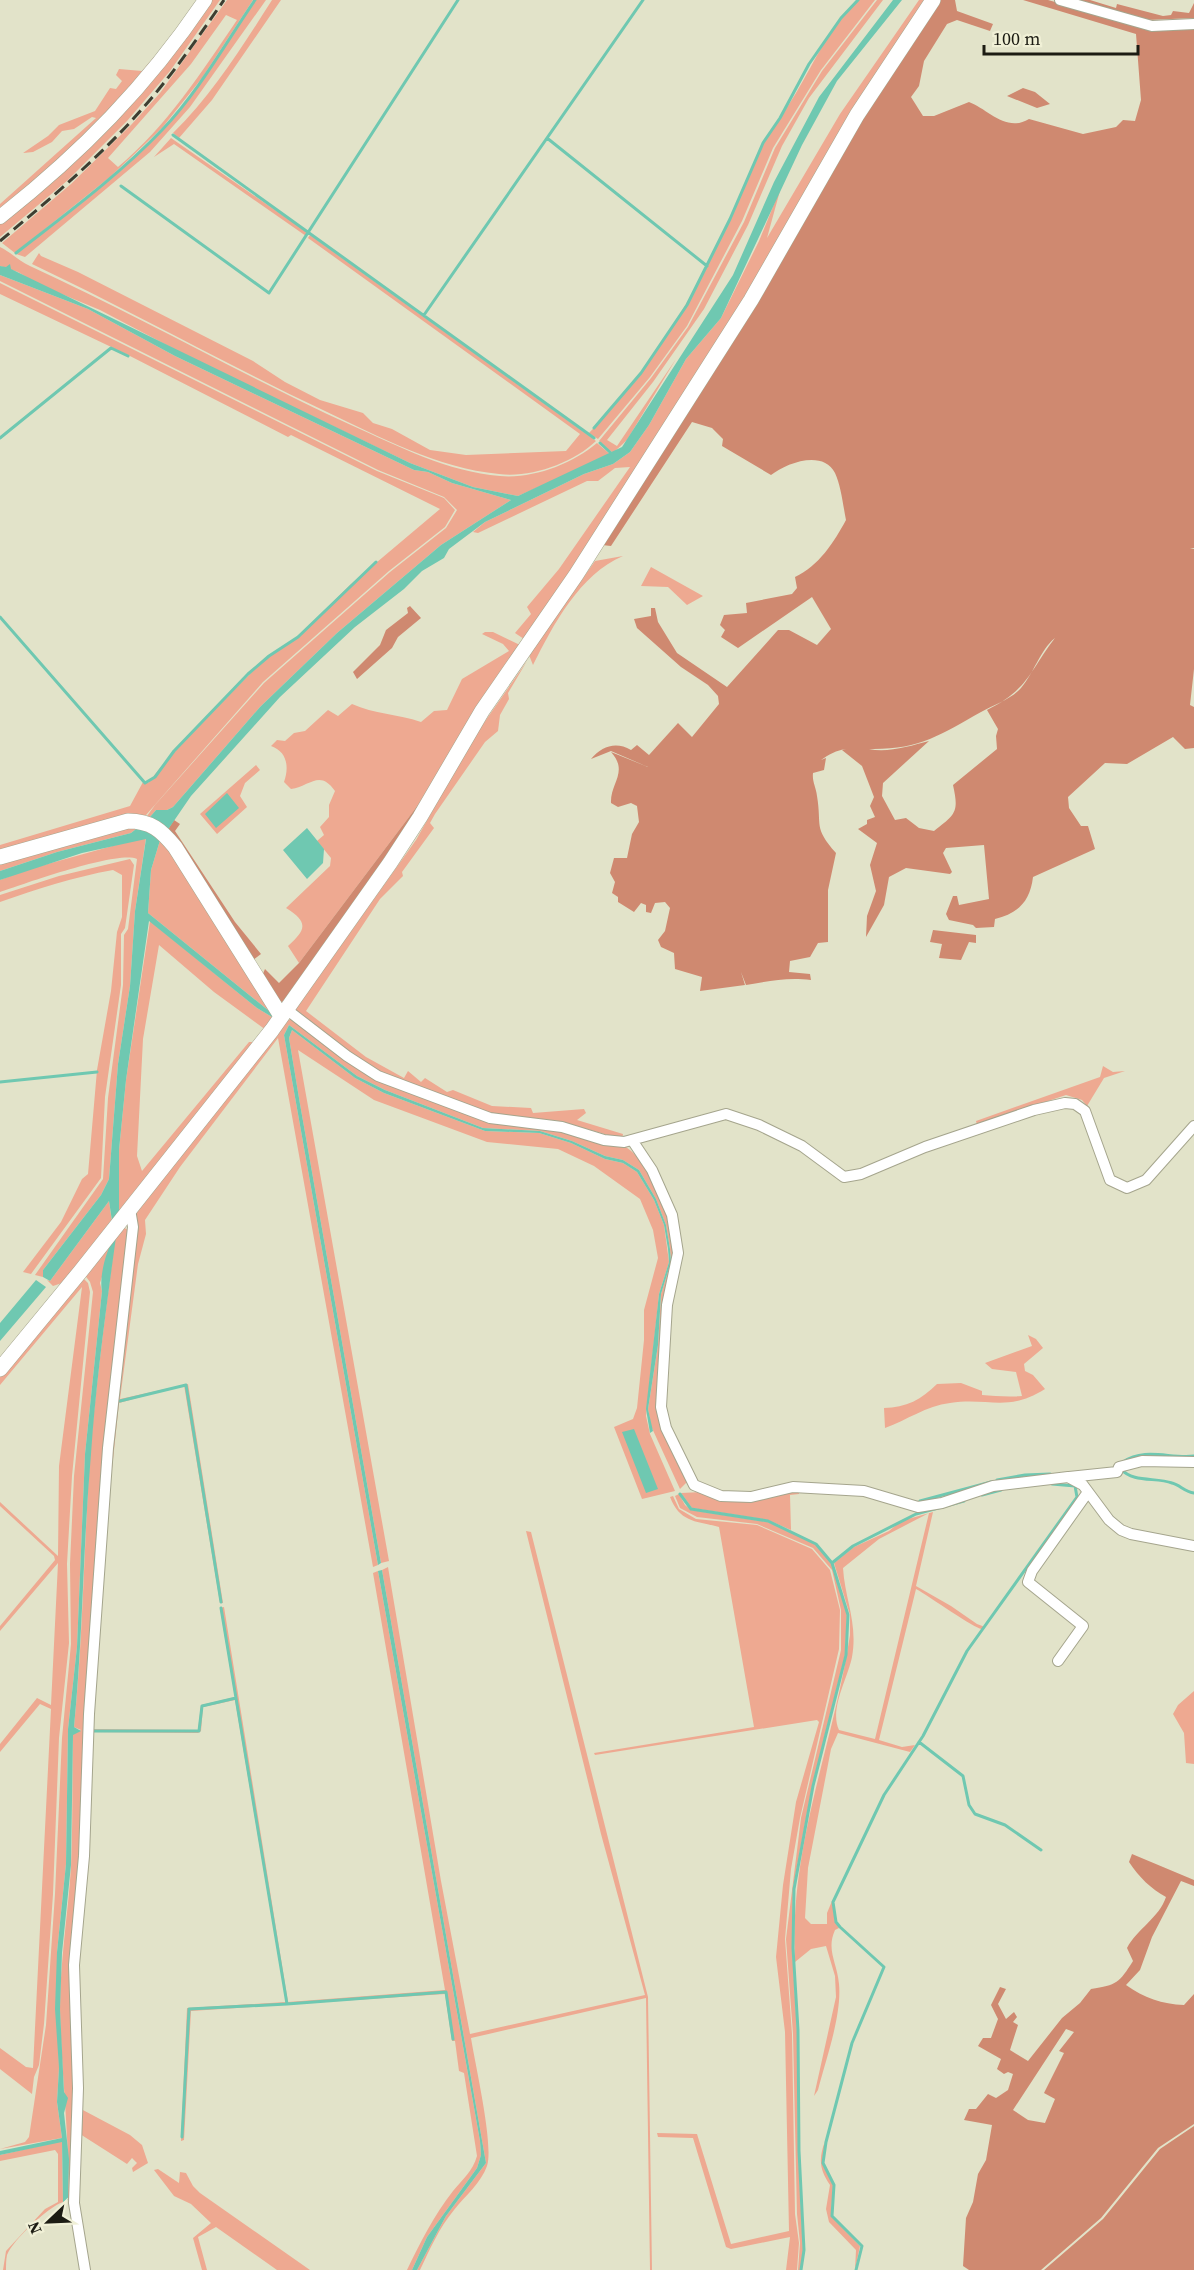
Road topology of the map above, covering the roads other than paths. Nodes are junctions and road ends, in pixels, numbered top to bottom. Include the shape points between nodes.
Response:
1 (205, 0) edge
2 (933, 0) edge
3 (1060, 0) edge
4 (1194, 24) edge
5 (0, 217) edge
6 (0, 857) edge
7 (280, 1018) junction
8 (1194, 1126) edge
9 (632, 1140) junction
10 (126, 1214) junction
11 (0, 1369) edge
12 (1194, 1462) edge
13 (1068, 1477) junction
14 (1088, 1492) junction
15 (1194, 1546) edge
16 (1058, 1661) dead end
17 (85, 2270) edge

1 - 5 street via 127,103 74,155
2 - 7 main road via 857,115 751,300 664,438 482,711 408,835
3 - 4 street via 1152,26
6 - 7 main road via 128,821 143,821 161,831
7 - 9 street via 378,1076 448,1104 490,1118 562,1126 604,1140
7 - 10 main road
8 - 9 street via 1146,1180 1126,1188 1110,1180 1084,1111 1065,1103 1034,1110 844,1177 802,1146 726,1113
9 - 13 street via 652,1170 672,1215 678,1253 667,1305 661,1407 666,1428 694,1485 721,1496 751,1497 793,1486 864,1491 918,1507 993,1486
10 - 11 main road
10 - 17 street via 133,1227 108,1448 74,1965 78,2088 74,2203
12 - 13 street via 1142,1461 1109,1474
13 - 14 street
14 - 15 street via 1121,1530
14 - 16 street via 1028,1582 1083,1626

